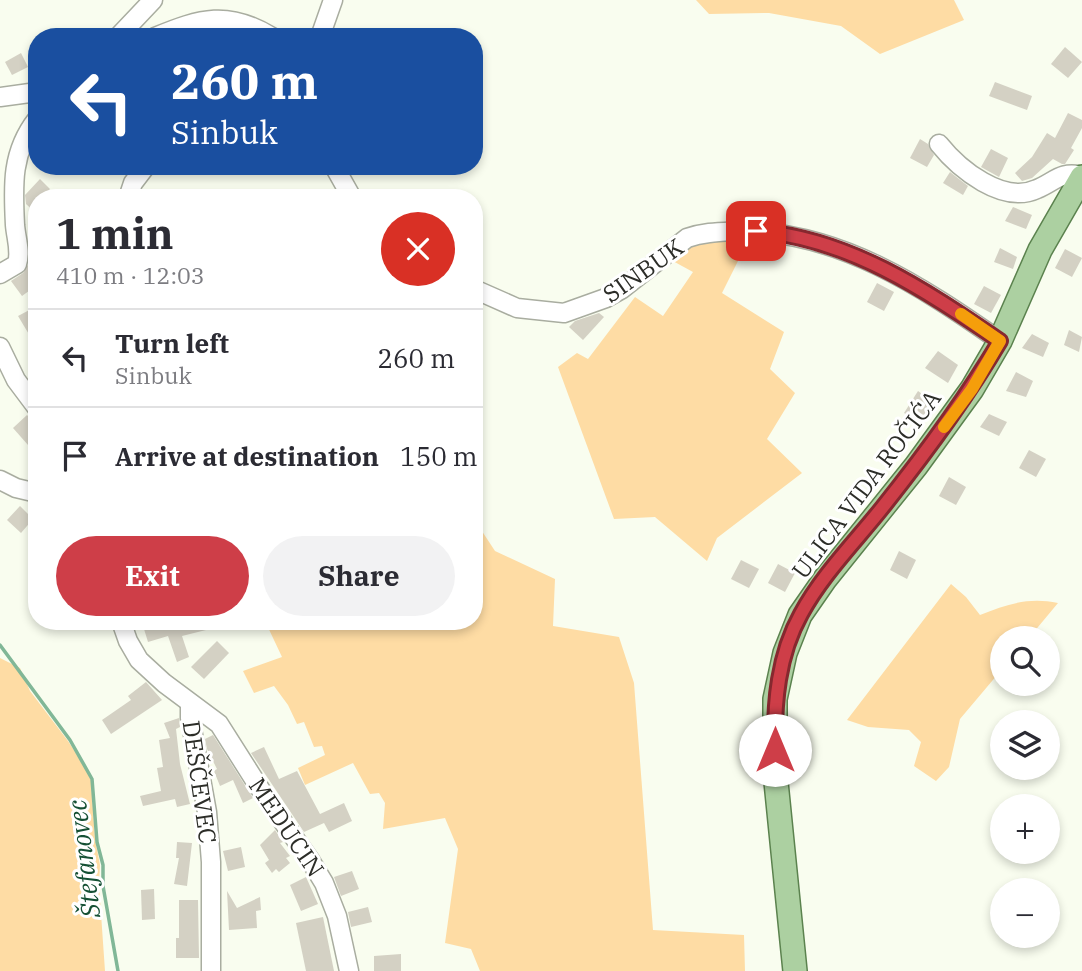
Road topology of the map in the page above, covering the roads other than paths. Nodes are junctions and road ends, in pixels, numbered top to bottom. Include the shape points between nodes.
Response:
1 (153, 0) edge
2 (333, 0) edge
3 (126, 28) edge
4 (178, 28) edge
5 (258, 28) edge
6 (323, 28) edge
7 (28, 93) edge
8 (0, 97) edge
9 (28, 134) edge
10 (939, 144) dead end
11 (1082, 176) edge
12 (0, 274) edge
13 (483, 293) edge
14 (1000, 341) junction
15 (0, 347) edge
16 (0, 367) edge
17 (16, 380) junction
18 (28, 396) edge
19 (0, 480) edge
20 (28, 491) edge
21 (124, 630) edge
22 (190, 704) junction
23 (211, 971) edge
24 (349, 971) edge
25 (795, 971) edge

1 - 3 street
2 - 6 street
4 - 5 street via 216,18
7 - 8 street
9 - 12 street via 15,162 19,258
10 - 11 street via 969,173 1010,192 1037,189 1062,174
11 - 14 main road, ULICA VIDA ROČIĆA via 1040,250
13 - 14 street, SINBUK via 517,308 564,313 622,289 699,234 777,233 858,255 943,302
14 - 25 main road, ULICA VIDA ROČIĆA via 972,389 916,466 800,615 785,653 775,699 775,772
15 - 17 street
16 - 17 street
17 - 18 street
19 - 20 street
21 - 22 street, DEŠČEVEC via 139,660
22 - 23 street, DEŠČEVEC via 211,862
22 - 24 street, MEDUCIN via 219,724 324,883

